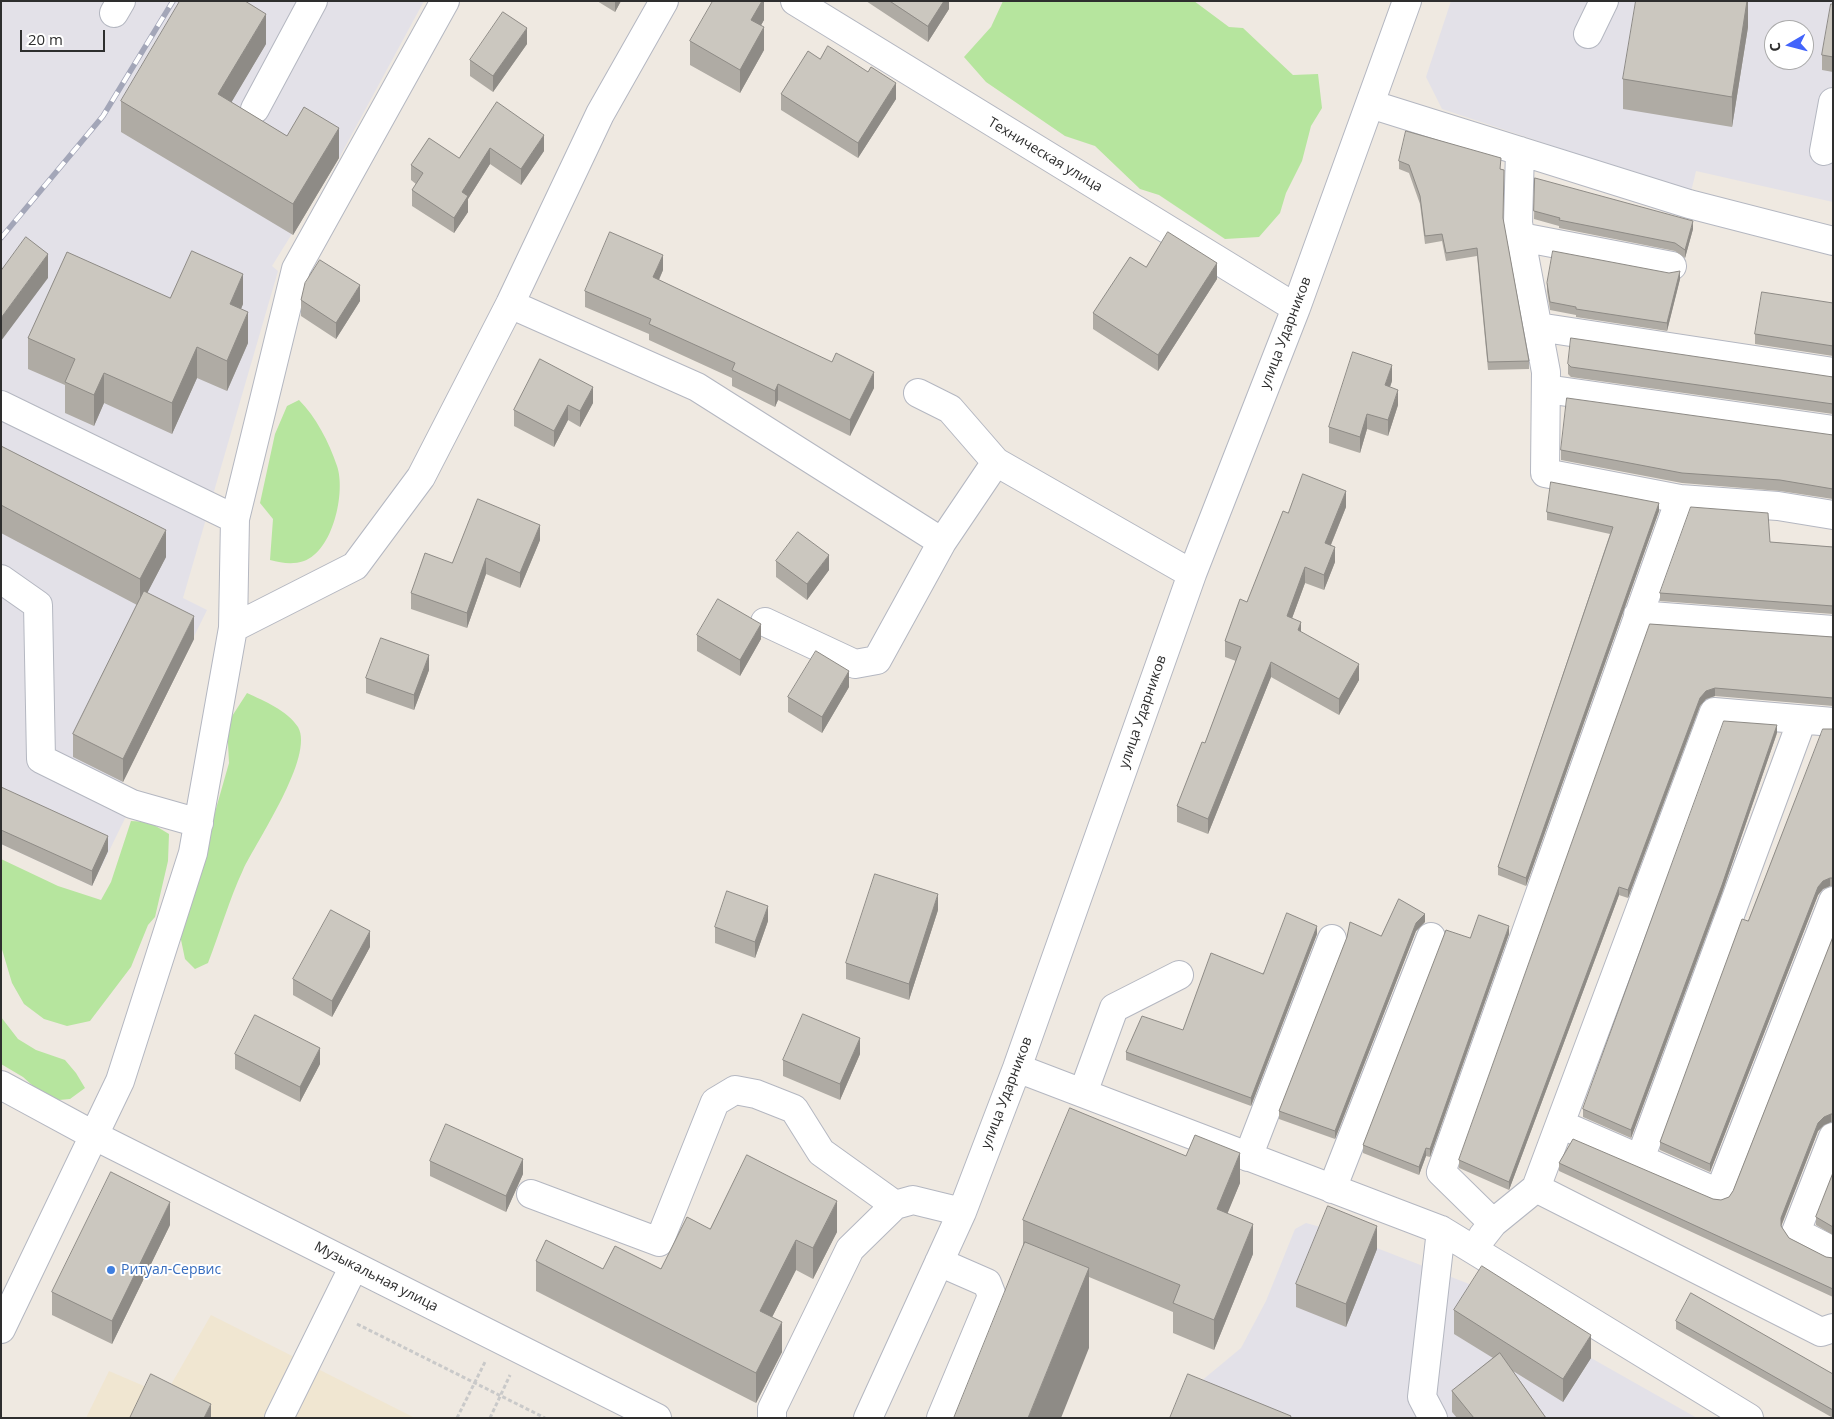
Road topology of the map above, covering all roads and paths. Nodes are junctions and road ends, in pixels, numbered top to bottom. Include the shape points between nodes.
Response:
1 (313, 1) edge
2 (445, 1) edge
3 (664, 1) edge
4 (795, 1) edge
5 (1407, 1) edge
6 (1604, 1) edge
7 (1588, 34) dead end
8 (1833, 102) edge
9 (1370, 104) junction
10 (255, 109) dead end
11 (1520, 151) junction
12 (1824, 151) dead end
13 (1521, 237) junction
14 (1833, 241) edge
15 (1672, 266) dead end
16 (510, 304) junction
17 (1296, 308) junction
18 (1538, 327) junction
19 (1833, 372) edge
20 (1546, 389) junction
21 (918, 393) dead end
22 (1, 405) edge
23 (1833, 430) edge
24 (996, 462) junction
25 (1680, 499) junction
26 (1833, 515) edge
27 (235, 519) junction
28 (942, 542) junction
29 (1192, 574) junction
30 (1, 579) edge
31 (1638, 615) junction
32 (765, 622) dead end
33 (234, 628) junction
34 (1833, 630) edge
35 (1802, 720) junction
36 (1833, 722) edge
37 (199, 823) junction
38 (1833, 901) edge
39 (1431, 936) dead end
40 (1332, 939) dead end
41 (1179, 975) dead end
42 (1017, 1068) junction
43 (1, 1085) edge
44 (1083, 1093) junction
45 (1560, 1124) junction
46 (95, 1136) junction
47 (1833, 1137) edge
48 (1248, 1157) junction
49 (1640, 1159) junction
50 (1536, 1188) junction
51 (1332, 1189) junction
52 (531, 1194) dead end
53 (895, 1205) junction
54 (962, 1212) junction
55 (1493, 1223) junction
56 (1441, 1230) junction
57 (1473, 1248) junction
58 (1833, 1251) edge
59 (939, 1262) junction
60 (354, 1266) junction
61 (331, 1312) junction
62 (1833, 1328) edge
63 (1, 1329) edge
64 (497, 1338) junction
65 (522, 1350) junction
66 (475, 1383) junction
67 (500, 1396) junction
68 (279, 1418) edge
69 (457, 1418) edge
70 (490, 1418) edge
71 (545, 1418) edge
72 (657, 1418) edge
73 (772, 1418) edge
74 (868, 1418) edge
75 (941, 1418) edge
76 (1433, 1418) edge
77 (1749, 1418) edge

1 - 10 street
2 - 27 street via 296,269
3 - 16 street via 600,114
4 - 17 street, Техническая улица
5 - 9 street, улица Ударников
6 - 7 street
8 - 12 street
9 - 11 street
9 - 17 street, улица Ударников
11 - 13 street via 1518,214
11 - 14 street via 1689,204
13 - 15 street
13 - 18 street
16 - 28 street via 697,387
16 - 33 street via 421,477 355,566
17 - 29 street, улица Ударников
18 - 19 street
18 - 20 street
20 - 23 street
20 - 25 street via 1545,473
21 - 24 street via 950,409
22 - 27 street
24 - 28 street
24 - 29 street
25 - 26 street via 1778,506
25 - 31 street
27 - 33 street
28 - 32 street via 877,660 855,664
29 - 42 street, улица Ударников
30 - 37 street via 38,605 41,758 132,804
31 - 34 street
31 - 55 street via 1441,1172
33 - 37 street
35 - 36 street
35 - 45 street via 1714,712
35 - 49 street
37 - 46 street via 193,853 120,1081
38 - 49 street via 1719,1193
39 - 51 street
40 - 48 street
41 - 44 street via 1114,1008
42 - 44 street
42 - 54 street, улица Ударников
43 - 46 street, Музыкальная улица
44 - 48 street
45 - 49 street
45 - 50 street
46 - 60 street, Музыкальная улица
46 - 63 street
47 - 58 street via 1796,1232
48 - 51 street
50 - 55 street
50 - 62 street via 1821,1332
51 - 56 street
52 - 53 street via 659,1242 715,1102 735,1090 756,1094 794,1109 821,1152
53 - 54 street via 913,1200
53 - 73 street via 850,1249 772,1409
54 - 59 street, улица Ударников
55 - 57 street
56 - 57 street
56 - 76 street via 1422,1397
57 - 77 street
59 - 74 street, улица Ударников
59 - 75 street via 987,1283 992,1296
60 - 61 street
60 - 64 street, Музыкальная улица
61 - 66 path
61 - 68 street
64 - 65 street, Музыкальная улица
64 - 66 path
65 - 67 path
65 - 72 street, Музыкальная улица
66 - 67 path
66 - 69 path
67 - 70 path
67 - 71 path

